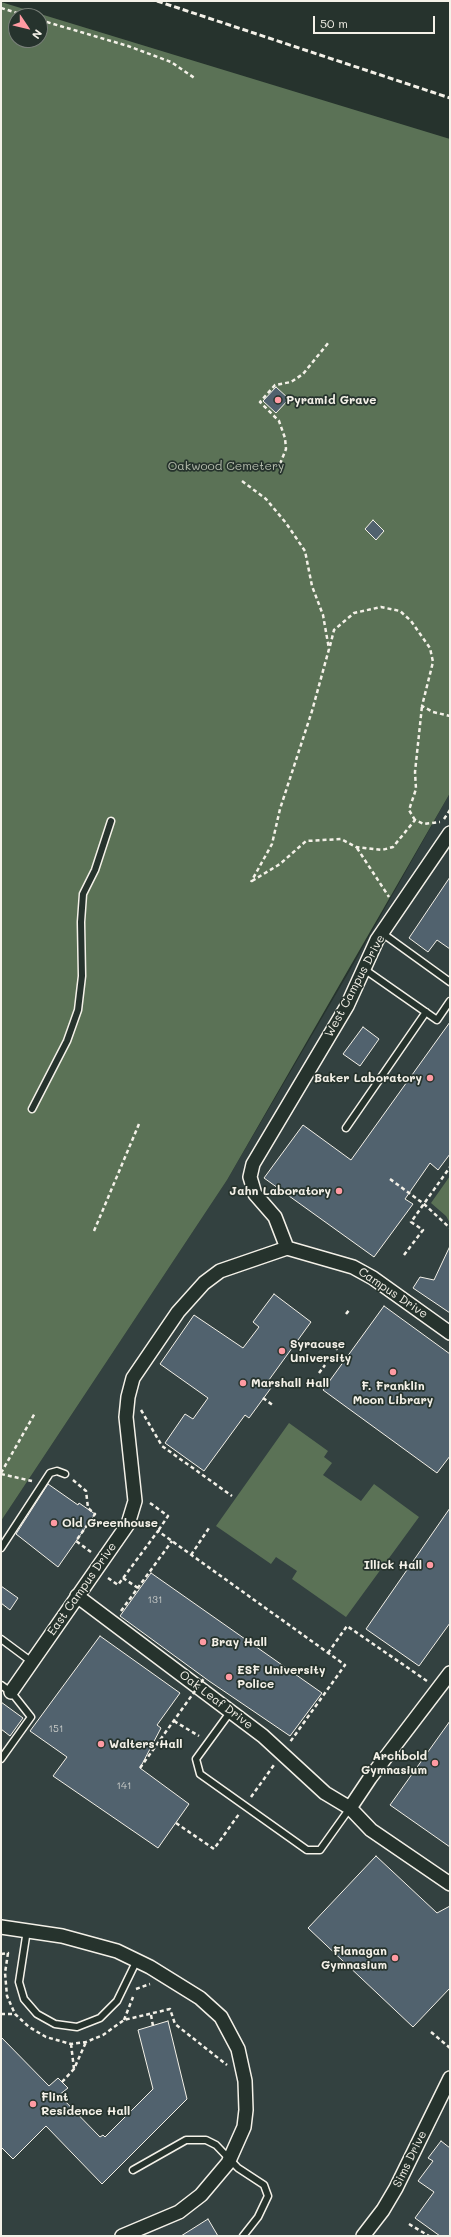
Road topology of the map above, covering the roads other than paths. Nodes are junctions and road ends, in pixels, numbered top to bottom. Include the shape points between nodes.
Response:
1 (111, 821) dead end
2 (450, 833) edge
3 (382, 933) junction
4 (364, 969) junction
5 (450, 982) edge
6 (450, 1001) edge
7 (426, 1012) junction
8 (32, 1109) dead end
9 (346, 1128) dead end
10 (287, 1248) junction
11 (450, 1333) edge
12 (64, 1474) road end
13 (1, 1548) edge
14 (78, 1596) junction
15 (1, 1639) edge
16 (32, 1662) junction
17 (450, 1673) edge
18 (6, 1689) edge
19 (231, 1711) junction
20 (1, 1759) edge
21 (350, 1808) junction
22 (450, 1884) edge
23 (1, 1927) edge
24 (26, 1930) junction
25 (137, 1960) junction
26 (450, 2078) edge
27 (230, 2158) junction
28 (133, 2170) dead end
29 (122, 2236) edge
30 (242, 2236) edge
31 (363, 2236) edge

1 - 8 lane via 95,870 83,894 82,976 78,1010 67,1041
2 - 3 street, West Campus Drive
3 - 4 street, West Campus Drive
3 - 5 lane
4 - 7 lane
4 - 10 street, West Campus Drive via 347,1006 253,1164 250,1177 255,1194 275,1217
6 - 7 lane via 437,1020
7 - 9 lane
10 - 11 street, Campus Drive via 353,1267 373,1278
10 - 14 street, East Campus Drive via 220,1270 204,1283 170,1324 133,1378 126,1417 135,1501 128,1524
12 - 13 lane via 57,1471 50,1473
14 - 16 street, East Campus Drive
14 - 19 street, Oak Leaf Drive
15 - 16 lane
16 - 18 street, East Campus Drive
17 - 21 street
18 - 20 lane via 31,1718
19 - 21 street, Oak Leaf Drive via 325,1793
19 - 21 lane via 196,1759 200,1774 307,1850 320,1850
21 - 22 street via 371,1830
23 - 24 street
24 - 25 street via 62,1936 110,1949
24 - 25 lane via 19,1982 24,1999 37,2014 55,2024 77,2027 100,2018 117,2001
25 - 27 street via 200,1998 221,2017 231,2032 244,2072 246,2110 244,2127
26 - 31 street, Sims Drive via 396,2188
27 - 28 lane via 206,2140 186,2140
27 - 29 street via 217,2178 201,2195 179,2212
27 - 30 lane via 238,2168 264,2185 268,2196 258,2217

